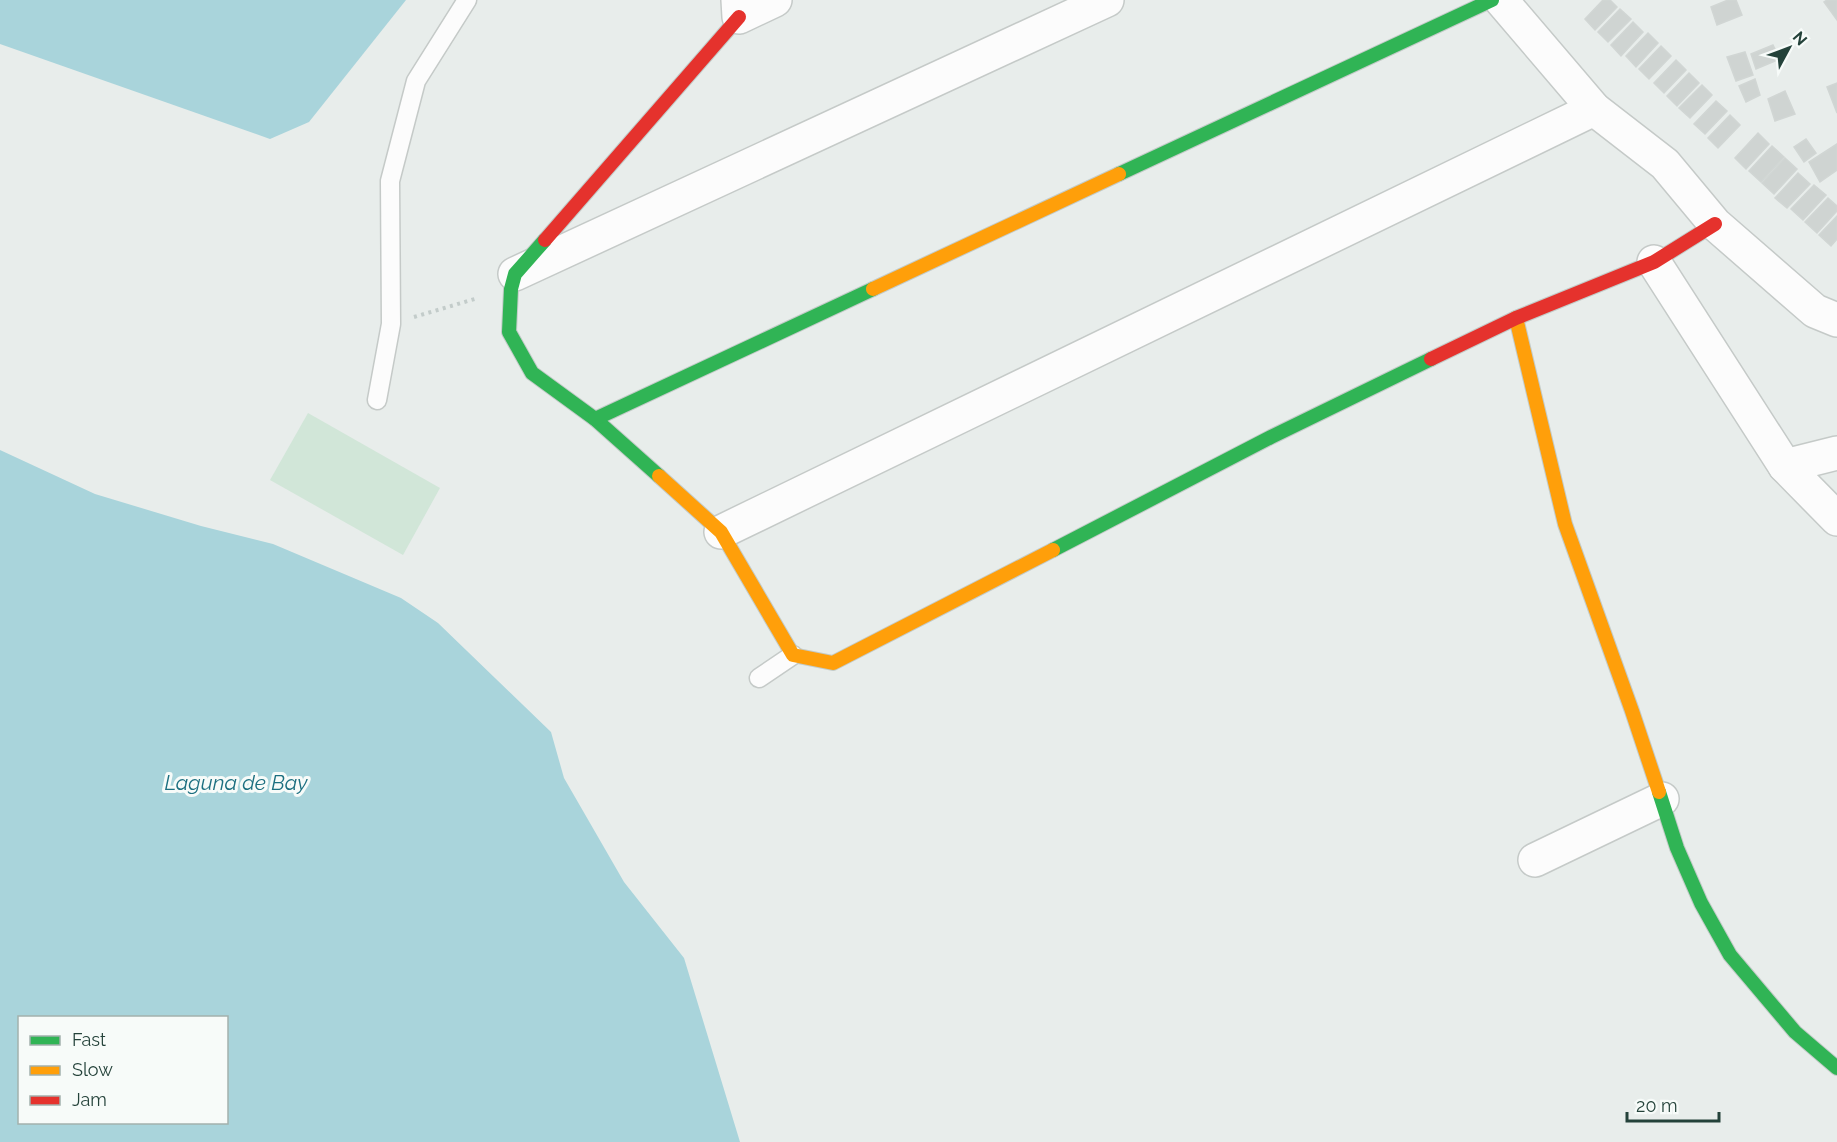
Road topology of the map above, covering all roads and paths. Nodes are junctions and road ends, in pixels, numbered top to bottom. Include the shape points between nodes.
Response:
1 (467, 0) edge
2 (775, 0) edge
3 (1107, 0) edge
4 (1492, 0) edge
5 (1501, 0) edge
6 (739, 9) edge
7 (1594, 109) junction
8 (1715, 224) junction
9 (1654, 262) junction
10 (513, 281) junction
11 (1516, 318) junction
12 (1837, 320) edge
13 (391, 324) junction
14 (377, 400) dead end
15 (595, 419) junction
16 (1837, 453) edge
17 (1785, 466) junction
18 (1837, 519) edge
19 (721, 532) junction
20 (793, 655) junction
21 (759, 678) dead end
22 (1662, 799) junction
23 (1535, 860) dead end
24 (1837, 1068) edge

1 - 13 lane via 416,81 390,181
2 - 6 street
3 - 10 street
4 - 15 street
5 - 7 street
6 - 10 street
7 - 8 street via 1665,164
7 - 19 street
8 - 9 street
8 - 12 street via 1815,311
9 - 11 street
9 - 17 street
10 - 13 path
10 - 15 street via 509,332 532,373
11 - 20 street via 1271,437 833,663
11 - 22 street via 1565,524
13 - 14 lane
15 - 19 street
16 - 17 street
17 - 18 street
19 - 20 street
20 - 21 lane
22 - 23 street
22 - 24 street via 1677,848 1730,956 1795,1032

